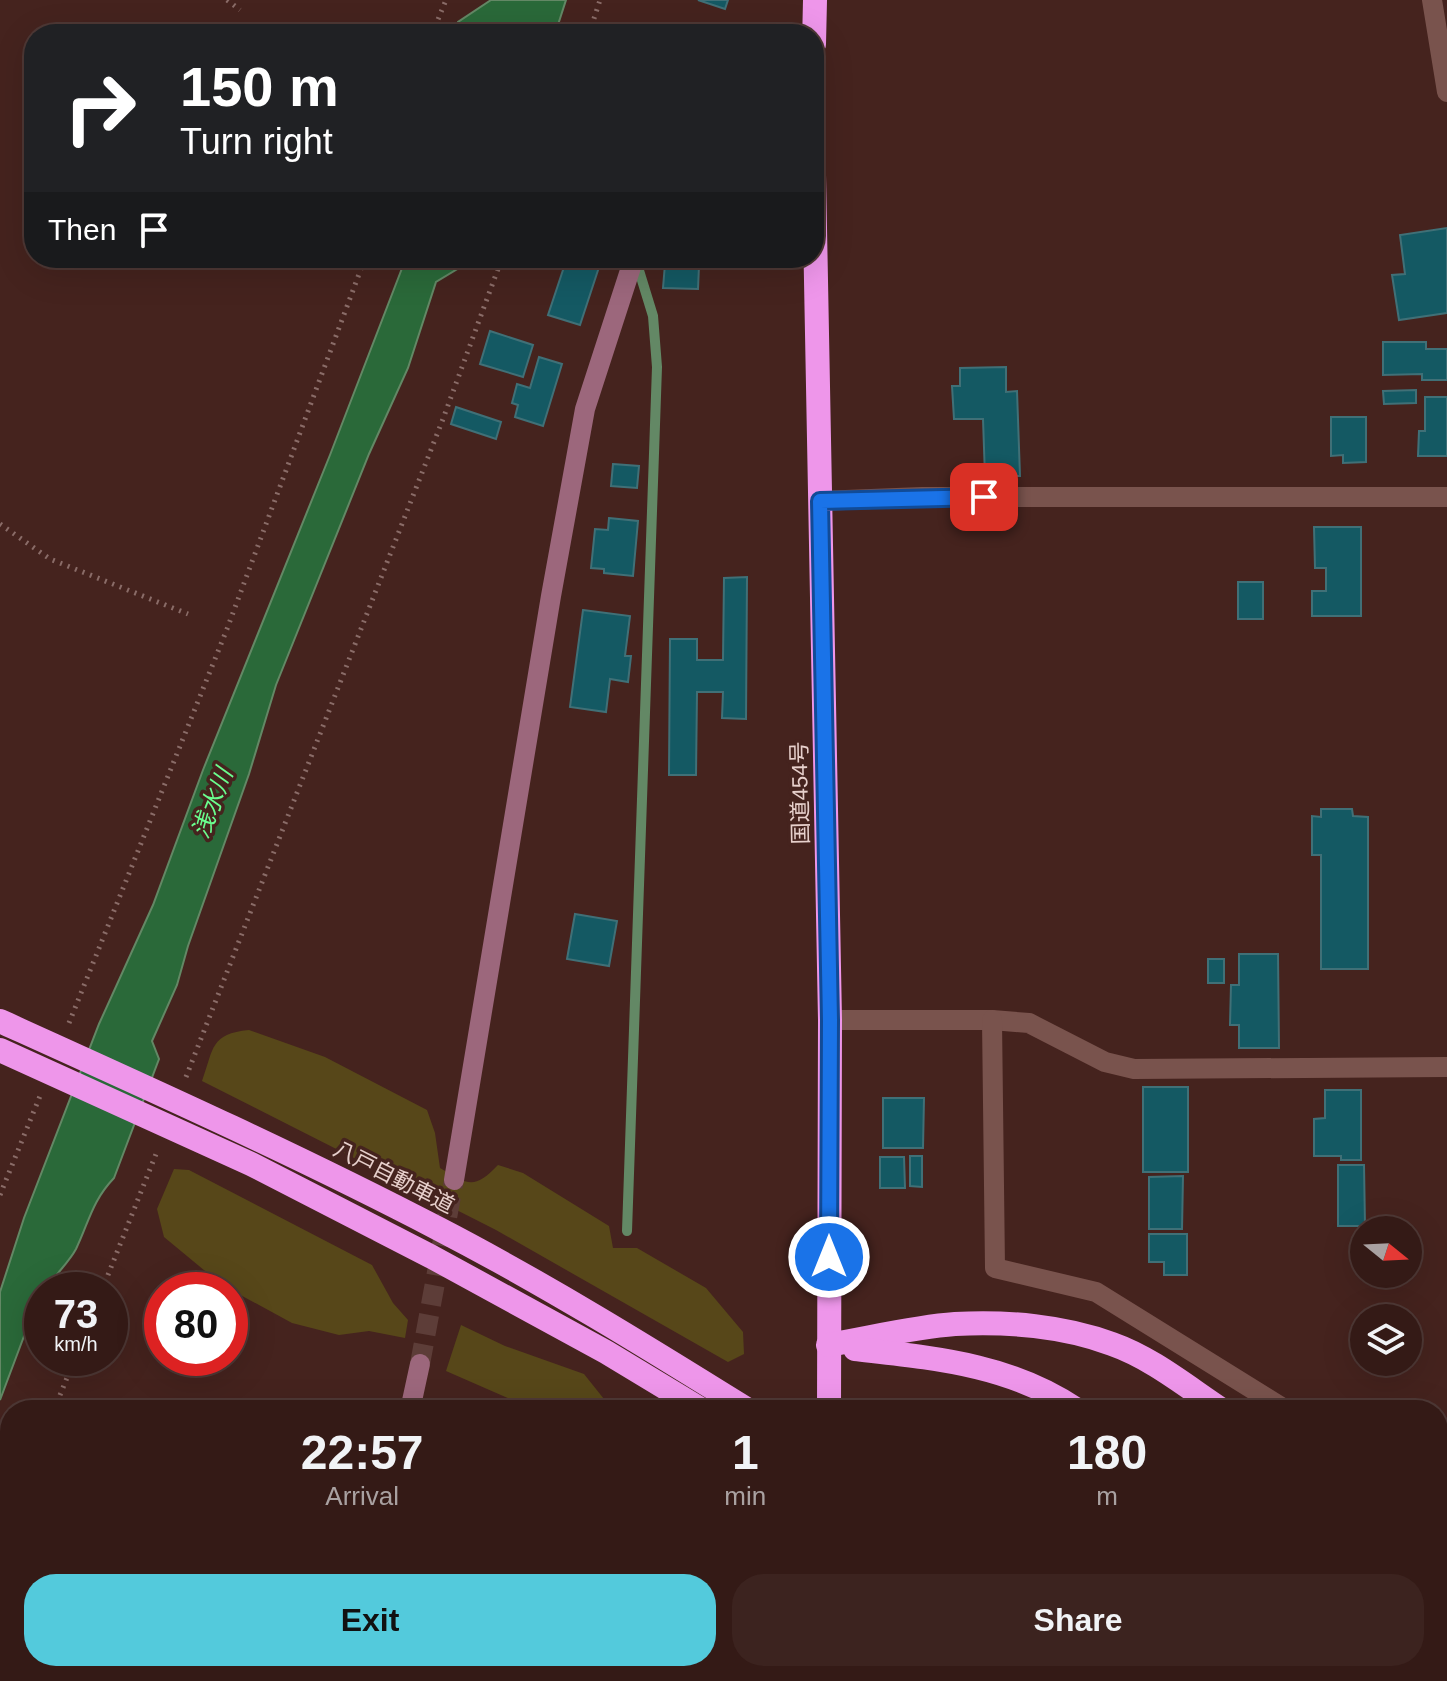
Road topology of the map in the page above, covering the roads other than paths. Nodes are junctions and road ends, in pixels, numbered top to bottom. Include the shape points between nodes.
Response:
1 (815, 0) edge
2 (1432, 0) edge
3 (814, 24) edge
4 (1447, 92) edge
5 (631, 268) edge
6 (816, 268) edge
7 (1447, 497) edge
8 (820, 501) junction
9 (830, 1020) junction
10 (992, 1020) junction
11 (0, 1021) edge
12 (0, 1050) edge
13 (1447, 1067) edge
14 (454, 1180) tunnel mouth
15 (828, 1345) junction
16 (420, 1364) tunnel mouth
17 (412, 1400) edge
18 (685, 1400) edge
19 (732, 1400) edge
20 (829, 1400) edge
21 (1059, 1400) edge
22 (1207, 1400) edge
23 (1270, 1400) edge

1 - 3 highway
2 - 4 street
5 - 14 street via 585,409
6 - 8 highway, 国道454号
7 - 8 street
8 - 9 highway, 国道454号
9 - 10 street
9 - 15 highway, 国道454号
10 - 13 street via 1029,1023 1105,1062 1134,1069
10 - 23 street via 995,1268 1096,1292
11 - 19 highway, 八戸自動車道 via 262,1140 441,1230
12 - 18 highway via 251,1164 432,1257
15 - 20 highway, 国道454号
15 - 21 highway via 986,1367
15 - 22 highway via 954,1324 1041,1328 1113,1344
16 - 17 street

